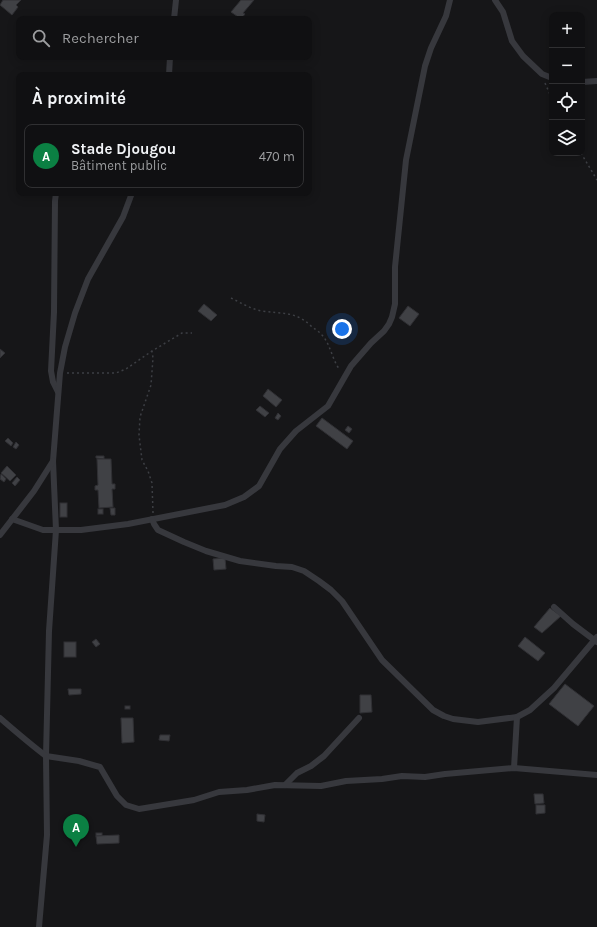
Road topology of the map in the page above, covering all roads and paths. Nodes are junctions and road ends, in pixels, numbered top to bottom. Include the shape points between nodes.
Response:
1 (176, 0) edge
2 (450, 0) edge
3 (494, 0) edge
4 (174, 16) edge
5 (170, 60) edge
6 (169, 72) edge
7 (542, 74) junction
8 (549, 77) edge
9 (597, 81) edge
10 (585, 82) edge
11 (549, 92) edge
12 (583, 156) edge
13 (597, 180) edge
14 (56, 196) edge
15 (131, 196) edge
16 (231, 298) dead end
17 (192, 332) dead end
18 (152, 351) junction
19 (60, 373) junction
20 (345, 376) junction
21 (58, 393) junction
22 (53, 461) junction
23 (152, 518) junction
24 (12, 520) junction
25 (56, 530) junction
26 (1, 534) edge
27 (554, 607) dead end
28 (596, 640) edge
29 (517, 717) junction
30 (0, 718) edge
31 (358, 718) dead end
32 (46, 756) junction
33 (514, 768) junction
34 (597, 775) edge
35 (285, 785) junction
36 (39, 927) edge

1 - 4 street
2 - 20 street via 425,66 406,160 392,317 384,331 358,357
3 - 7 street via 503,12 512,41
5 - 6 street
7 - 8 street
7 - 11 path
9 - 10 street
12 - 13 path
14 - 21 street via 51,371
15 - 19 street via 123,217 75,312
16 - 20 path via 254,309 285,313 306,320 322,334 335,364
17 - 18 path via 182,334
18 - 19 path via 116,373
18 - 23 path via 151,385 140,417 139,435 142,460 152,483
19 - 21 street
20 - 23 street via 328,406 296,431 280,449 259,486 225,505
21 - 22 street
22 - 24 street
22 - 25 street
23 - 25 street via 81,530
23 - 29 street via 158,530 206,551 240,561 292,567 319,581 342,601 382,660 433,710 453,719 478,722
24 - 25 street via 43,530
24 - 26 street
25 - 32 street via 48,631
27 - 28 street
28 - 29 street via 554,688 530,710
29 - 33 street
30 - 32 street
31 - 35 street via 324,756
32 - 35 street via 100,767 117,796 126,805 139,809 194,800 219,792
32 - 36 street via 47,835
33 - 34 street
33 - 35 street via 425,777 346,780 321,786

